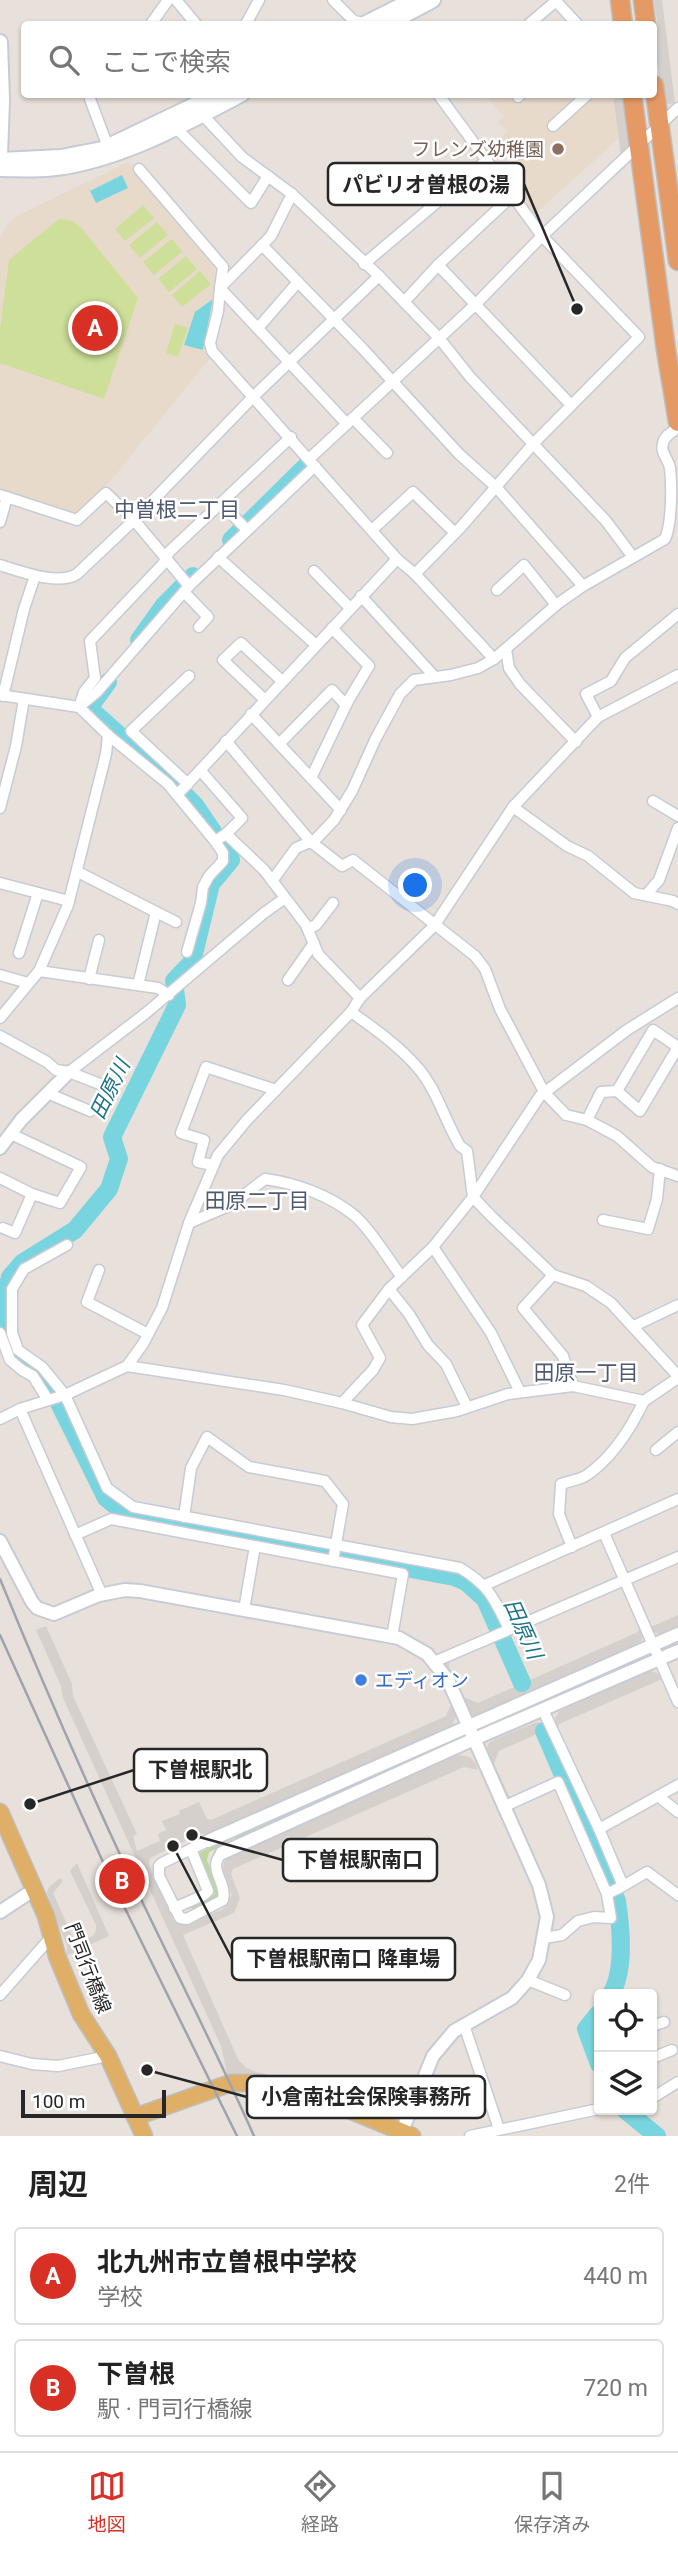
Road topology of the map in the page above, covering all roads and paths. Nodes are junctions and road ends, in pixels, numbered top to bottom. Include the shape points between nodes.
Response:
1 (168, 0) edge
2 (259, 0) edge
3 (333, 0) edge
4 (412, 0) edge
5 (433, 0) edge
6 (556, 0) edge
7 (620, 0) edge
8 (643, 0) edge
9 (153, 21) edge
10 (192, 21) edge
11 (248, 21) edge
12 (354, 21) edge
13 (372, 21) edge
14 (394, 21) edge
15 (532, 21) edge
16 (574, 21) edge
17 (623, 21) edge
18 (646, 21) edge
19 (0, 42) edge
20 (90, 98) edge
21 (212, 98) edge
22 (231, 98) edge
23 (445, 98) edge
24 (584, 98) edge
25 (632, 98) edge
26 (655, 98) edge
27 (198, 110) junction
28 (677, 112) edge
29 (553, 126) dead end
30 (658, 128) junction
31 (177, 129) junction
32 (638, 146) junction
33 (108, 147) junction
34 (0, 158) edge
35 (487, 160) junction
36 (139, 169) dead end
37 (0, 170) edge
38 (268, 176) junction
39 (292, 194) junction
40 (512, 196) junction
41 (542, 236) junction
42 (262, 245) junction
43 (678, 261) edge
44 (365, 264) junction
45 (438, 265) junction
46 (379, 276) junction
47 (298, 282) junction
48 (220, 288) junction
49 (404, 302) junction
50 (476, 304) junction
51 (335, 319) junction
52 (258, 328) junction
53 (439, 338) junction
54 (290, 362) junction
55 (391, 382) junction
56 (254, 396) junction
57 (572, 405) junction
58 (350, 421) junction
59 (678, 422) edge
60 (678, 428) edge
61 (291, 437) junction
62 (534, 443) junction
63 (387, 453) dead end
64 (312, 462) junction
65 (496, 487) junction
66 (4, 496) edge
67 (222, 504) junction
68 (134, 520) junction
69 (0, 522) edge
70 (247, 530) junction
71 (372, 530) junction
72 (456, 533) junction
73 (166, 557) junction
74 (218, 557) junction
75 (633, 557) junction
76 (397, 559) junction
77 (0, 565) edge
78 (314, 571) dead end
79 (415, 574) junction
80 (35, 576) junction
81 (583, 586) junction
82 (186, 589) junction
83 (497, 590) dead end
84 (361, 596) junction
85 (556, 605) junction
86 (350, 608) junction
87 (678, 614) edge
88 (199, 627) dead end
89 (332, 628) junction
90 (316, 645) junction
91 (506, 649) junction
92 (494, 659) junction
93 (678, 675) edge
94 (189, 676) dead end
95 (434, 676) junction
96 (282, 681) junction
97 (2, 696) edge
98 (24, 699) junction
99 (265, 700) junction
100 (346, 705) junction
101 (79, 707) junction
102 (251, 714) junction
103 (598, 717) junction
104 (131, 732) junction
105 (108, 735) junction
106 (226, 740) junction
107 (576, 742) junction
108 (279, 744) junction
109 (120, 745) junction
110 (200, 770) junction
111 (311, 778) junction
112 (188, 784) junction
113 (178, 794) junction
114 (653, 801) dead end
115 (513, 807) junction
116 (0, 808) edge
117 (341, 810) junction
118 (678, 816) edge
119 (678, 828) edge
120 (226, 834) junction
121 (215, 841) junction
122 (311, 842) junction
123 (78, 872) junction
124 (272, 881) junction
125 (0, 883) edge
126 (38, 893) junction
127 (646, 895) junction
128 (285, 898) junction
129 (69, 901) junction
130 (333, 903) dead end
131 (678, 904) edge
132 (156, 912) junction
133 (176, 922) dead end
134 (434, 926) junction
135 (308, 929) junction
136 (99, 940) dead end
137 (314, 943) junction
138 (187, 952) dead end
139 (19, 953) dead end
140 (39, 971) junction
141 (0, 975) edge
142 (89, 979) junction
143 (288, 979) dead end
144 (28, 983) junction
145 (138, 985) junction
146 (169, 995) junction
147 (360, 998) junction
148 (678, 998) edge
149 (351, 1012) junction
150 (0, 1018) edge
151 (0, 1036) edge
152 (69, 1072) junction
153 (110, 1088) dead end
154 (276, 1090) junction
155 (617, 1091) junction
156 (47, 1093) junction
157 (544, 1093) junction
158 (90, 1111) dead end
159 (587, 1121) junction
160 (11, 1134) junction
161 (0, 1148) edge
162 (213, 1165) junction
163 (660, 1169) junction
164 (678, 1177) edge
165 (0, 1178) edge
166 (32, 1194) junction
167 (473, 1197) junction
168 (603, 1220) dead end
169 (189, 1223) junction
170 (1, 1230) edge
171 (66, 1245) dead end
172 (433, 1247) junction
173 (99, 1270) dead end
174 (553, 1275) junction
175 (402, 1277) junction
176 (389, 1289) junction
177 (678, 1305) edge
178 (634, 1326) junction
179 (0, 1333) edge
180 (148, 1334) junction
181 (127, 1366) junction
182 (678, 1377) edge
183 (573, 1386) junction
184 (520, 1392) junction
185 (65, 1395) junction
186 (48, 1400) junction
187 (644, 1401) junction
188 (342, 1403) junction
189 (467, 1407) junction
190 (20, 1409) junction
191 (0, 1419) edge
192 (678, 1432) edge
193 (656, 1450) dead end
194 (678, 1499) edge
195 (184, 1517) junction
196 (604, 1533) junction
197 (75, 1535) junction
198 (0, 1541) edge
199 (336, 1544) junction
200 (255, 1546) junction
201 (572, 1546) junction
202 (678, 1557) edge
203 (333, 1561) junction
204 (624, 1581) junction
205 (485, 1585) junction
206 (102, 1595) junction
207 (244, 1610) junction
208 (503, 1632) junction
209 (678, 1634) edge
210 (392, 1637) junction
211 (652, 1645) junction
212 (678, 1651) edge
213 (659, 1659) junction
214 (434, 1662) junction
215 (678, 1702) edge
216 (543, 1710) junction
217 (467, 1726) junction
218 (472, 1740) junction
219 (678, 1785) edge
220 (658, 1796) junction
221 (503, 1807) junction
222 (0, 1812) edge
223 (678, 1812) edge
224 (599, 1829) junction
225 (208, 1841) joint
226 (191, 1849) junction
227 (222, 1853) joint
228 (35, 1889) junction
229 (615, 1890) junction
230 (678, 1895) edge
231 (174, 1908) junction
232 (0, 1912) edge
233 (52, 1936) junction
234 (544, 1938) junction
235 (528, 1980) junction
236 (0, 1995) edge
237 (565, 1995) dead end
238 (664, 2022) dead end
239 (657, 2024) edge
240 (464, 2025) junction
241 (672, 2050) dead end
242 (657, 2055) edge
243 (0, 2056) edge
244 (108, 2056) junction
245 (678, 2082) edge
246 (657, 2095) edge
247 (594, 2110) edge
248 (135, 2116) junction
249 (499, 2129) junction
250 (407, 2134) edge
251 (144, 2136) edge
252 (470, 2136) edge

1 - 9 street
1 - 10 street
2 - 11 street
3 - 12 street
4 - 13 main road
5 - 14 main road
6 - 15 street
6 - 16 street
7 - 17 highway
8 - 18 highway
19 - 34 main road
20 - 33 street
21 - 27 main road
22 - 27 main road
23 - 35 street
24 - 29 street
25 - 32 highway
26 - 30 highway
27 - 31 main road
27 - 33 main road
27 - 38 street
28 - 30 street
30 - 32 street
30 - 43 highway
31 - 37 main road via 111,156 62,167
31 - 38 street via 251,203
32 - 41 street
32 - 59 highway
33 - 34 main road via 61,157
35 - 40 street
35 - 44 street
36 - 48 street via 223,267
38 - 39 street
39 - 42 street
39 - 44 street
40 - 41 street
40 - 45 street
41 - 50 street
41 - 57 street via 639,337
42 - 47 street
42 - 48 street
44 - 46 street
45 - 49 street
45 - 50 street
46 - 49 street
46 - 51 street
47 - 51 street
47 - 52 street
48 - 52 street
48 - 56 street via 212,351
49 - 53 street
50 - 53 street
50 - 57 street
51 - 54 street
51 - 55 street
52 - 54 street
53 - 55 street
53 - 62 street
54 - 56 street
54 - 58 street
55 - 58 street
55 - 65 street
56 - 61 street
56 - 68 street
57 - 62 street
58 - 63 street
58 - 64 street
60 - 75 street via 665,437 662,452 670,466 667,535
61 - 64 street
61 - 67 street
62 - 65 street
62 - 75 street via 607,521
64 - 70 street
64 - 71 street
65 - 72 street
65 - 81 street
66 - 68 street via 77,520 106,493
66 - 69 street
67 - 70 street
67 - 73 street
68 - 73 street
68 - 80 street via 71,578
70 - 74 street
71 - 72 street via 413,492
71 - 76 street
72 - 79 street
73 - 82 street
73 - 101 street via 90,641 95,678
74 - 82 street
74 - 90 street
75 - 81 street
76 - 79 street
76 - 84 street
77 - 80 street
78 - 86 street
79 - 92 street
80 - 97 street
81 - 85 street
82 - 88 street via 208,617
82 - 101 street
83 - 85 street via 524,565
84 - 86 street
84 - 95 street
85 - 91 street
86 - 89 street
87 - 103 street via 625,658 611,681 586,694
89 - 90 street
89 - 100 street via 369,666
90 - 96 street
91 - 92 street
91 - 107 street via 509,668 520,684
92 - 95 street via 478,668
93 - 103 street
94 - 104 street
95 - 117 street via 414,680 400,694
96 - 99 street
96 - 99 street via 241,643 223,660
97 - 98 street
98 - 101 street
98 - 116 street
99 - 102 street
100 - 108 street via 332,690
100 - 111 street
101 - 105 street
102 - 106 street
102 - 108 street
103 - 107 street
104 - 109 street
104 - 112 street
105 - 109 street
105 - 123 street
106 - 110 street
106 - 122 street
107 - 115 street
108 - 111 street
109 - 113 street
110 - 112 street
110 - 120 street via 242,818
111 - 117 street
112 - 113 street
113 - 121 street
114 - 118 street
115 - 127 street via 588,856 634,893
115 - 134 street
117 - 122 street
119 - 127 street via 659,880
120 - 121 street
120 - 124 street
121 - 138 street via 223,861 203,887
122 - 124 street via 296,848
122 - 134 street via 342,866 353,860
123 - 129 street
123 - 132 street
124 - 128 street
125 - 126 street
126 - 129 street
126 - 139 street
127 - 131 street
128 - 135 street
128 - 146 street
129 - 140 street
130 - 135 street
132 - 133 street
132 - 145 street
134 - 147 street
134 - 157 street via 485,969 500,1009
135 - 137 street
136 - 142 street
137 - 143 street
137 - 147 street via 318,954
140 - 142 street
140 - 144 street
141 - 144 street
142 - 145 street
144 - 150 street
145 - 146 street
146 - 152 street
147 - 149 street
148 - 157 street
149 - 154 street
149 - 167 street via 419,1069 467,1152
151 - 152 street via 56,1070
152 - 153 street
152 - 156 street
154 - 162 street
154 - 162 street via 206,1067 181,1133 204,1140 198,1162
155 - 155 street via 653,1030 678,1047 640,1111
155 - 159 street via 601,1092
156 - 158 street
156 - 160 street
157 - 159 street via 566,1115
157 - 167 street
159 - 163 street via 617,1136
160 - 161 street
160 - 166 street via 81,1167 60,1203
162 - 169 street
163 - 164 street
163 - 168 street via 648,1229
165 - 166 street
166 - 170 street via 15,1233
167 - 172 street
167 - 174 street
169 - 175 street via 232,1205 265,1179 274,1180 348,1211
169 - 180 street via 162,1308
171 - 185 street via 24,1269 12,1289 12,1333 19,1350 42,1367
172 - 175 street
172 - 184 street via 491,1333
173 - 180 street via 87,1302
174 - 178 street via 586,1286
174 - 183 street via 523,1308 563,1356
175 - 176 street
176 - 188 street via 362,1325 380,1358
176 - 189 street via 446,1364
177 - 178 street
178 - 182 street
179 - 186 street via 10,1360 33,1376
180 - 181 street
181 - 185 street
181 - 188 street
182 - 187 street
183 - 184 street
183 - 187 street
184 - 189 street
185 - 186 street
185 - 195 street via 107,1488 133,1507
186 - 190 street
187 - 201 street via 615,1449 586,1476 561,1484 559,1514
188 - 189 street via 412,1419
190 - 191 street
190 - 197 street
192 - 193 street
194 - 196 street
195 - 199 street
195 - 199 street via 191,1468 207,1437 249,1466 325,1481 343,1504
196 - 201 street
196 - 204 street
197 - 200 street via 111,1519
197 - 206 street
198 - 206 street via 37,1608 54,1614
199 - 203 street
199 - 205 street via 460,1568
200 - 203 street
200 - 207 street
201 - 205 street
202 - 204 street
203 - 210 street via 403,1574
204 - 208 street
204 - 211 street
205 - 208 street
206 - 207 street via 140,1591
207 - 210 street
208 - 214 street
209 - 211 street
210 - 214 street via 417,1646
211 - 213 street
211 - 217 street
212 - 213 street
213 - 215 street
213 - 216 street
214 - 217 street via 448,1680
216 - 218 street
216 - 224 street
217 - 218 street
217 - 225 street
218 - 221 street
218 - 227 street
219 - 220 street
220 - 223 street
220 - 224 street
221 - 229 street via 558,1782
221 - 234 street via 544,1901
222 - 228 main road, 門司行橋線
224 - 229 street
225 - 226 street
226 - 231 street via 159,1866
226 - 231 street via 208,1891
227 - 231 street via 215,1867 225,1892 223,1900 187,1919 178,1916
228 - 232 street
228 - 233 main road, 門司行橋線
229 - 230 street via 647,1872
229 - 234 street via 611,1918 578,1921 562,1935
233 - 236 street
233 - 244 main road, 門司行橋線 via 81,2014
234 - 235 street
235 - 237 street
235 - 240 street via 512,1998
238 - 239 street
240 - 249 street
240 - 250 street via 433,2056
241 - 242 street
243 - 244 street via 58,2066
244 - 248 main road, 門司行橋線
245 - 246 street
247 - 249 street
248 - 250 main road via 230,2083 246,2082 297,2090
248 - 251 main road, 門司行橋線
249 - 252 street

